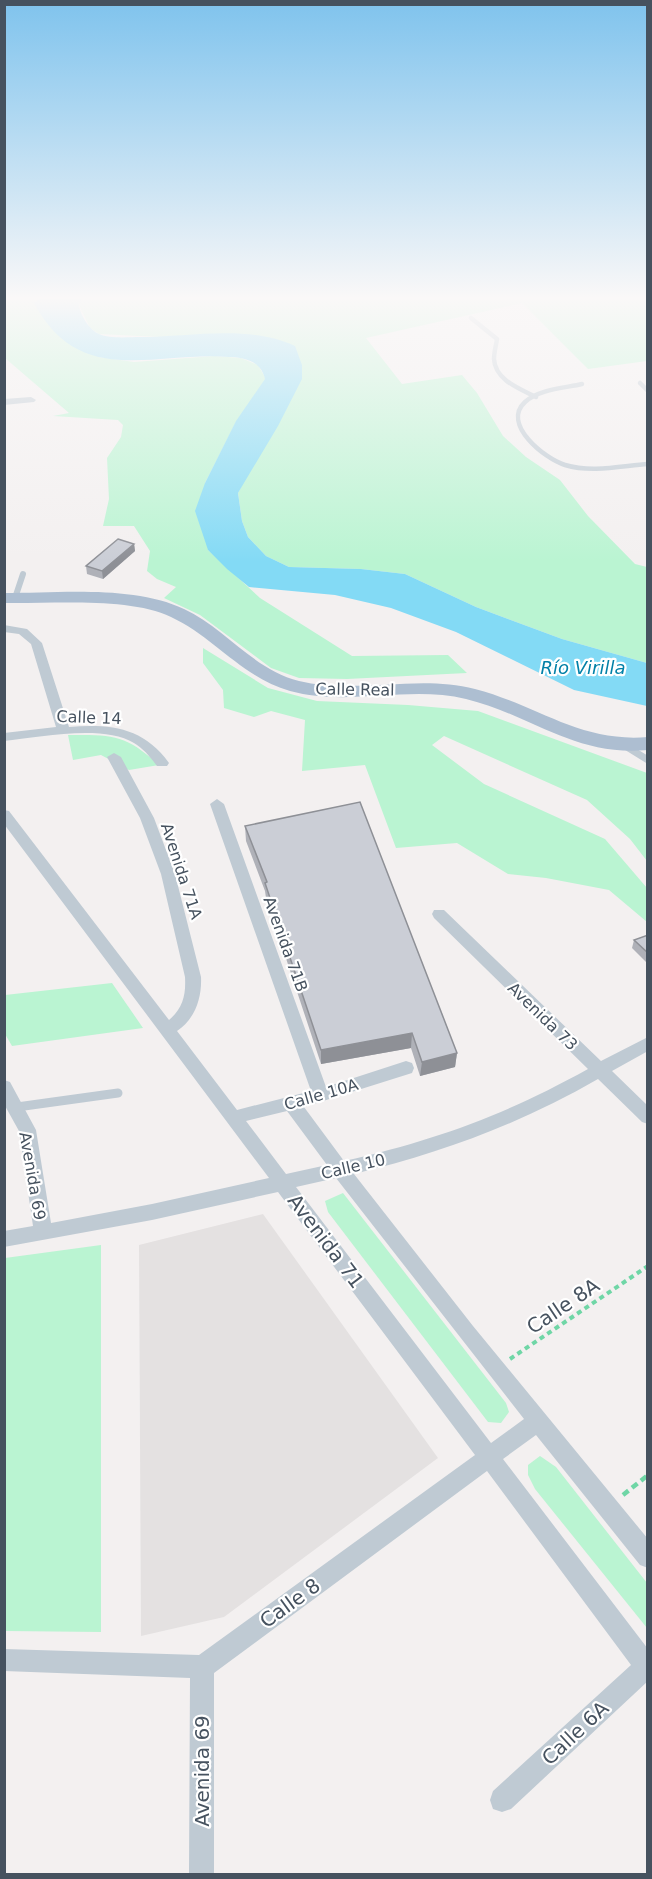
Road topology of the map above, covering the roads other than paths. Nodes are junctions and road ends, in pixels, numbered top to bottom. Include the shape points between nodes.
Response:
1 (518, 387) edge
2 (570, 387) edge
3 (536, 397) junction
4 (31, 400) dead end
5 (4, 402) edge
6 (648, 464) edge
7 (23, 574) dead end
8 (10, 598) edge
9 (4, 628) edge
10 (64, 731) junction
11 (4, 737) edge
12 (648, 743) edge
13 (627, 747) junction
14 (114, 757) dead end
15 (648, 760) edge
16 (162, 763) dead end
17 (217, 804) dead end
18 (7, 822) edge
19 (439, 914) dead end
20 (168, 1029) junction
21 (648, 1044) edge
22 (406, 1068) dead end
23 (599, 1070) junction
24 (4, 1087) edge
25 (118, 1093) dead end
26 (321, 1096) junction
27 (291, 1102) junction
28 (17, 1107) junction
29 (235, 1117) junction
30 (648, 1117) edge
31 (339, 1170) junction
32 (282, 1183) junction
33 (43, 1233) junction
34 (4, 1239) edge
35 (537, 1422) junction
36 (488, 1458) junction
37 (648, 1557) edge
38 (4, 1660) edge
39 (647, 1666) edge
40 (202, 1667) junction
41 (502, 1800) dead end
42 (202, 1875) edge

1 - 3 lane
2 - 3 lane
3 - 6 lane via 524,402 519,422 543,455 565,465 587,467
4 - 5 street
7 - 8 lane
8 - 13 main road, Calle Real via 153,604 177,613 270,677 294,685 342,692 438,689 468,693 576,735
9 - 10 street via 23,631 36,642
10 - 11 street, Calle 14
10 - 16 street, Calle 14 via 106,731 131,736
12 - 13 main road, Calle Real
13 - 15 lane
14 - 20 street, Avenida 71A via 147,819 168,874 193,977 191,1002 182,1018
17 - 26 street, Avenida 71B
18 - 20 street, Avenida 71
19 - 23 street, Avenida 73
20 - 29 street, Avenida 71
21 - 23 street, Calle 10
22 - 26 street, Calle 10A
23 - 30 street, Avenida 73
23 - 31 street, Calle 10 via 544,1102 484,1129 415,1152
24 - 28 street, Avenida 69
25 - 28 lane
26 - 27 street, Calle 10A
27 - 29 street, Calle 10A
27 - 31 street
28 - 33 street, Avenida 69 via 27,1130
29 - 32 street, Avenida 71
31 - 32 street, Calle 10
31 - 35 street
32 - 33 street, Calle 10 via 140,1216
32 - 36 street, Avenida 71
33 - 34 street, Calle 10
35 - 36 street, Calle 8
35 - 37 street
36 - 39 street, Avenida 71
36 - 40 street, Calle 8
38 - 40 street
39 - 41 street, Calle 6A
40 - 42 street, Avenida 69

